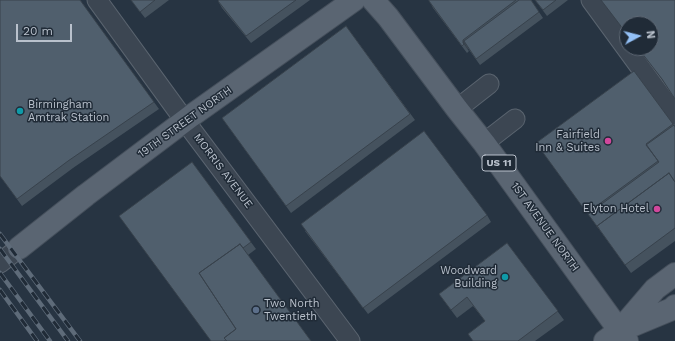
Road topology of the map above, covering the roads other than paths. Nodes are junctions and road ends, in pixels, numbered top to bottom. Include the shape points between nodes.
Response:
1 (97, 0) edge
2 (354, 0) edge
3 (373, 0) edge
4 (591, 0) edge
5 (489, 84) dead end
6 (457, 109) junction
7 (675, 115) edge
8 (515, 120) dead end
9 (185, 121) junction
10 (484, 143) junction
11 (19, 248) joint
12 (0, 263) edge
13 (675, 274) edge
14 (675, 306) edge
15 (617, 338) edge
16 (350, 341) edge

1 - 9 street, MORRIS AVENUE
2 - 9 main road, 19TH STREET NORTH
3 - 6 main road, 1ST AVENUE NORTH / US 11
4 - 7 street
5 - 6 street
6 - 10 main road, 1ST AVENUE NORTH / US 11
8 - 10 street
9 - 11 main road, 19TH STREET NORTH
9 - 16 street, MORRIS AVENUE
10 - 15 main road, 1ST AVENUE NORTH / US 11
11 - 12 street
13 - 15 main road via 655,288
14 - 15 main road

